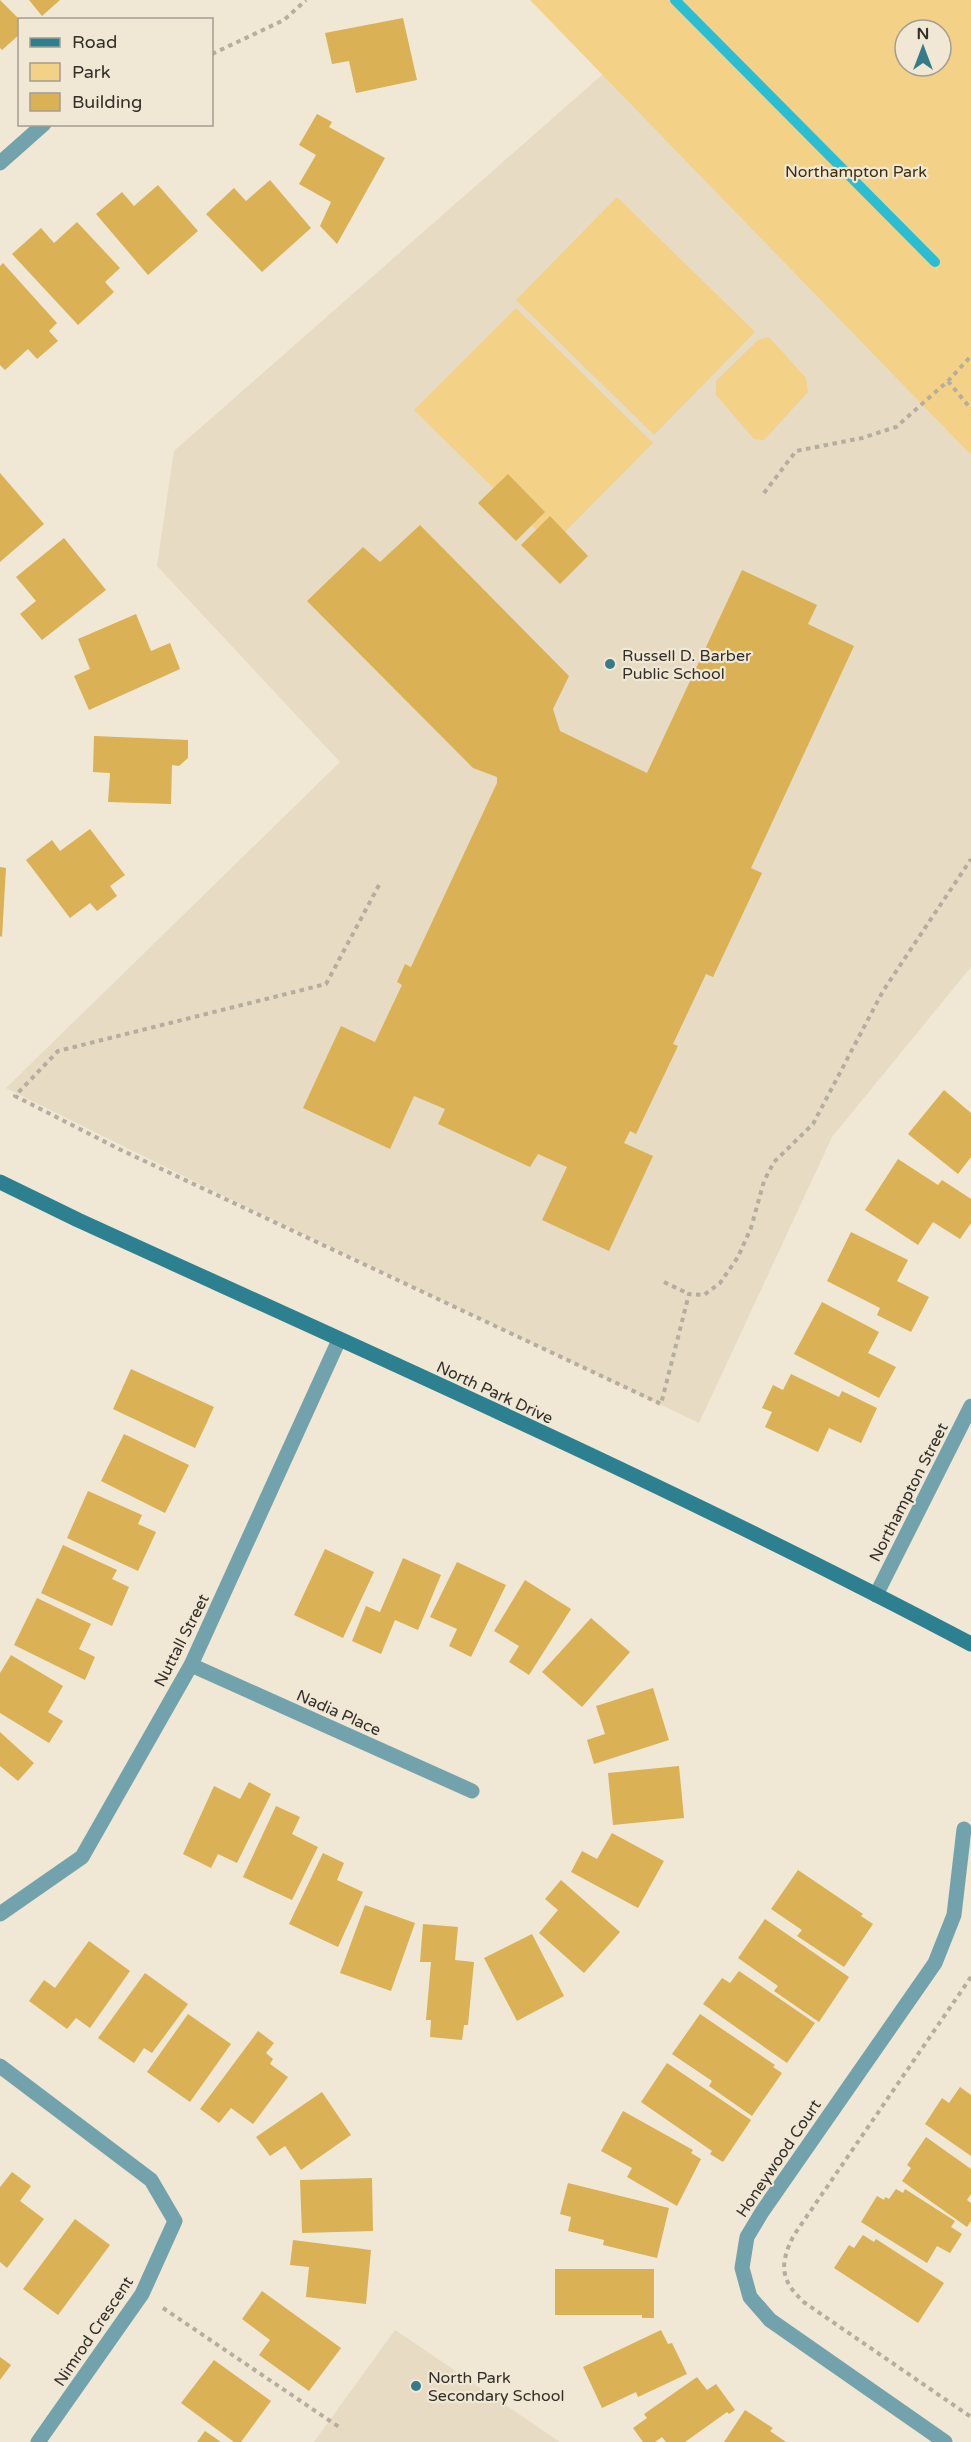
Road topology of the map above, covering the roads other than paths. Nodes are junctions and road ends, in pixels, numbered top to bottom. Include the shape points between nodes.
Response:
1 (42, 126) edge
2 (0, 163) edge
3 (0, 1182) edge
4 (339, 1340) junction
5 (971, 1406) edge
6 (876, 1595) junction
7 (971, 1644) edge
8 (191, 1665) junction
9 (472, 1791) dead end
10 (964, 1829) dead end
11 (0, 1914) edge
12 (0, 2066) edge
13 (38, 2442) edge
14 (945, 2442) edge

1 - 2 street
3 - 4 main road, North Park Drive
4 - 6 main road, North Park Drive via 606,1463
4 - 8 street, Nuttall Street
5 - 6 street, Northampton Street
6 - 7 main road, North Park Drive
8 - 9 street, Nadia Place
8 - 11 street, Nuttall Street via 82,1857
10 - 14 street, Honeywood Court via 954,1915 935,1963 752,2229 742,2268 750,2297 770,2320
12 - 13 street, Nimrod Crescent via 151,2180 175,2221 142,2294

